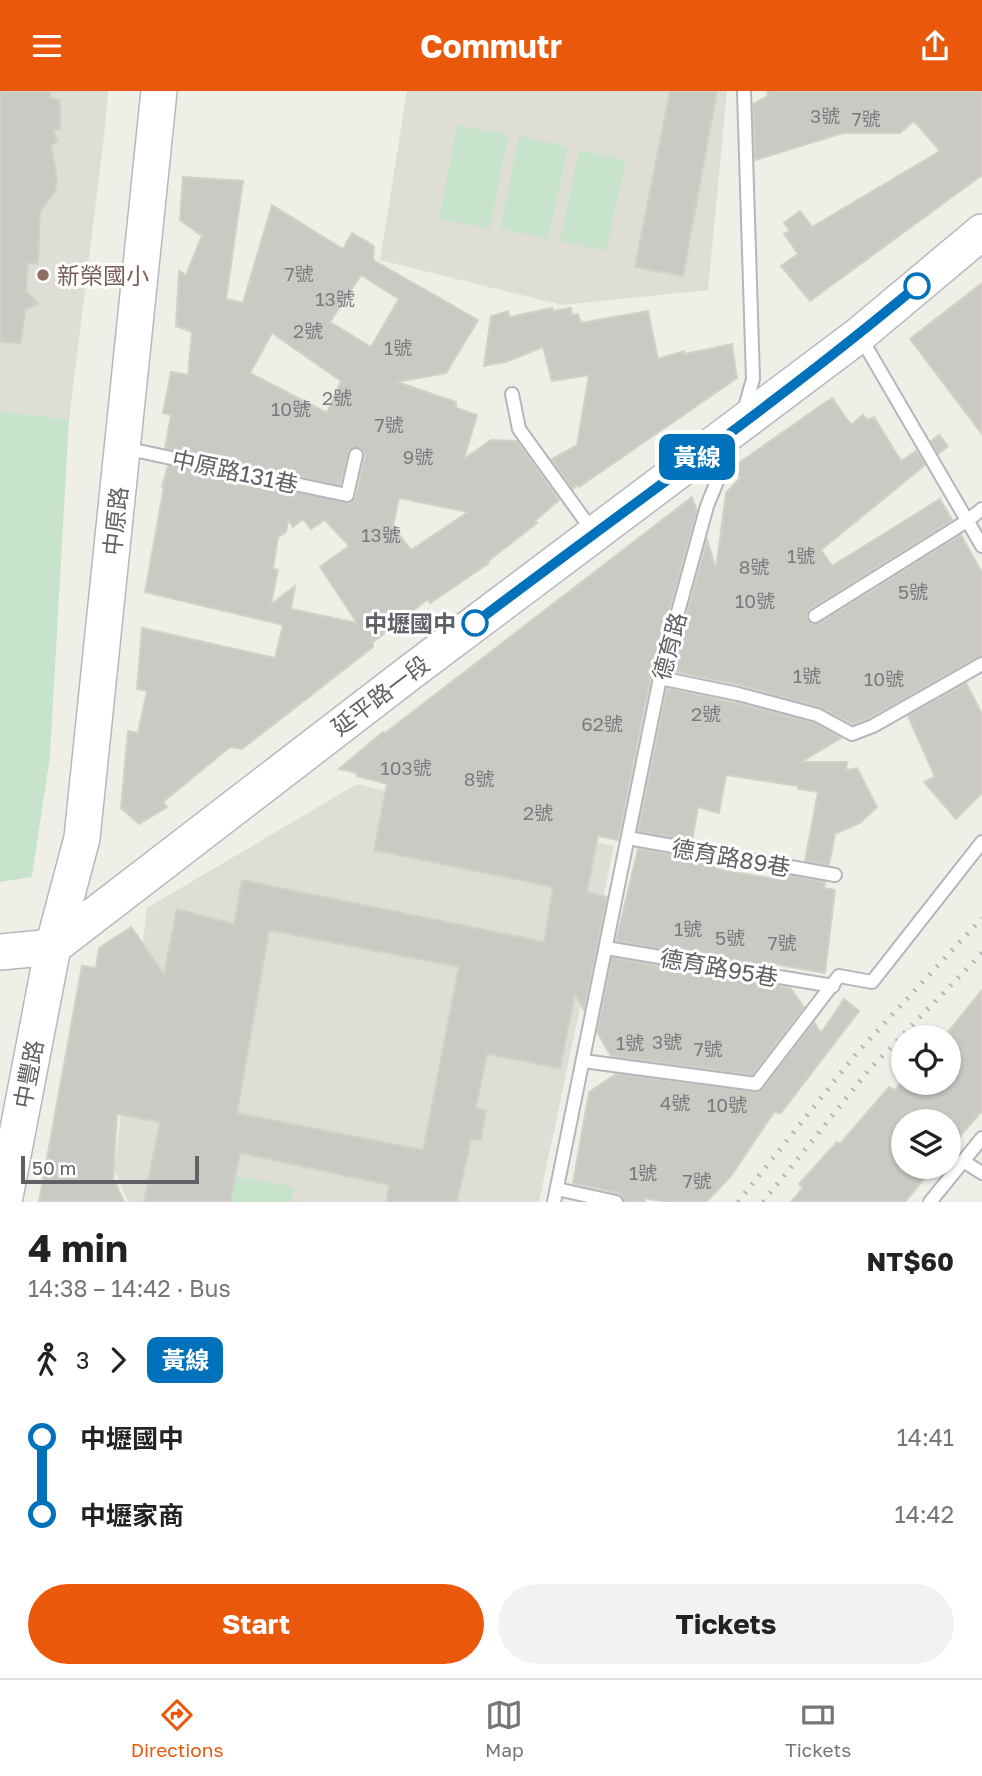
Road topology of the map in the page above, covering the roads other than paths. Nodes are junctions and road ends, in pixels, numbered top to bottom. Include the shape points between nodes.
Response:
1 (159, 91) edge
2 (744, 91) edge
3 (982, 232) edge
4 (859, 335) junction
5 (512, 394) dead end
6 (740, 426) junction
7 (122, 447) junction
8 (356, 455) dead end
9 (982, 509) edge
10 (967, 521) junction
11 (594, 533) junction
12 (982, 546) edge
13 (815, 616) dead end
14 (982, 664) edge
15 (660, 678) junction
16 (628, 838) junction
17 (982, 842) edge
18 (835, 875) dead end
19 (52, 947) junction
20 (606, 948) junction
21 (0, 952) edge
22 (832, 986) junction
23 (583, 1061) junction
24 (982, 1138) edge
25 (963, 1161) junction
26 (982, 1173) edge
27 (555, 1196) edge
28 (4, 1202) edge
29 (616, 1202) edge
30 (930, 1202) edge

1 - 7 main road, 中原路
2 - 6 lane, 德育路 via 753,379
3 - 4 main road, 延平路一段
4 - 6 main road, 延平路一段
4 - 10 lane
5 - 11 lane via 519,429
6 - 11 main road, 延平路一段
6 - 15 lane, 德育路 via 707,506
7 - 8 lane, 中原路131巷 via 347,495
7 - 19 main road, 中原路 via 82,838
9 - 10 lane
10 - 12 lane
10 - 13 lane
11 - 19 main road, 延平路一段
14 - 15 lane via 852,734 817,715
15 - 16 lane, 德育路
16 - 18 lane, 德育路89巷
16 - 20 lane, 德育路
17 - 22 lane, 德育路95巷 via 872,982 839,977
19 - 21 main road
19 - 28 main road, 中豐路
20 - 22 lane, 德育路95巷
20 - 23 lane, 德育路
22 - 23 lane via 756,1084
23 - 27 lane, 德育路
24 - 25 lane
25 - 26 lane
25 - 30 lane
27 - 29 lane

